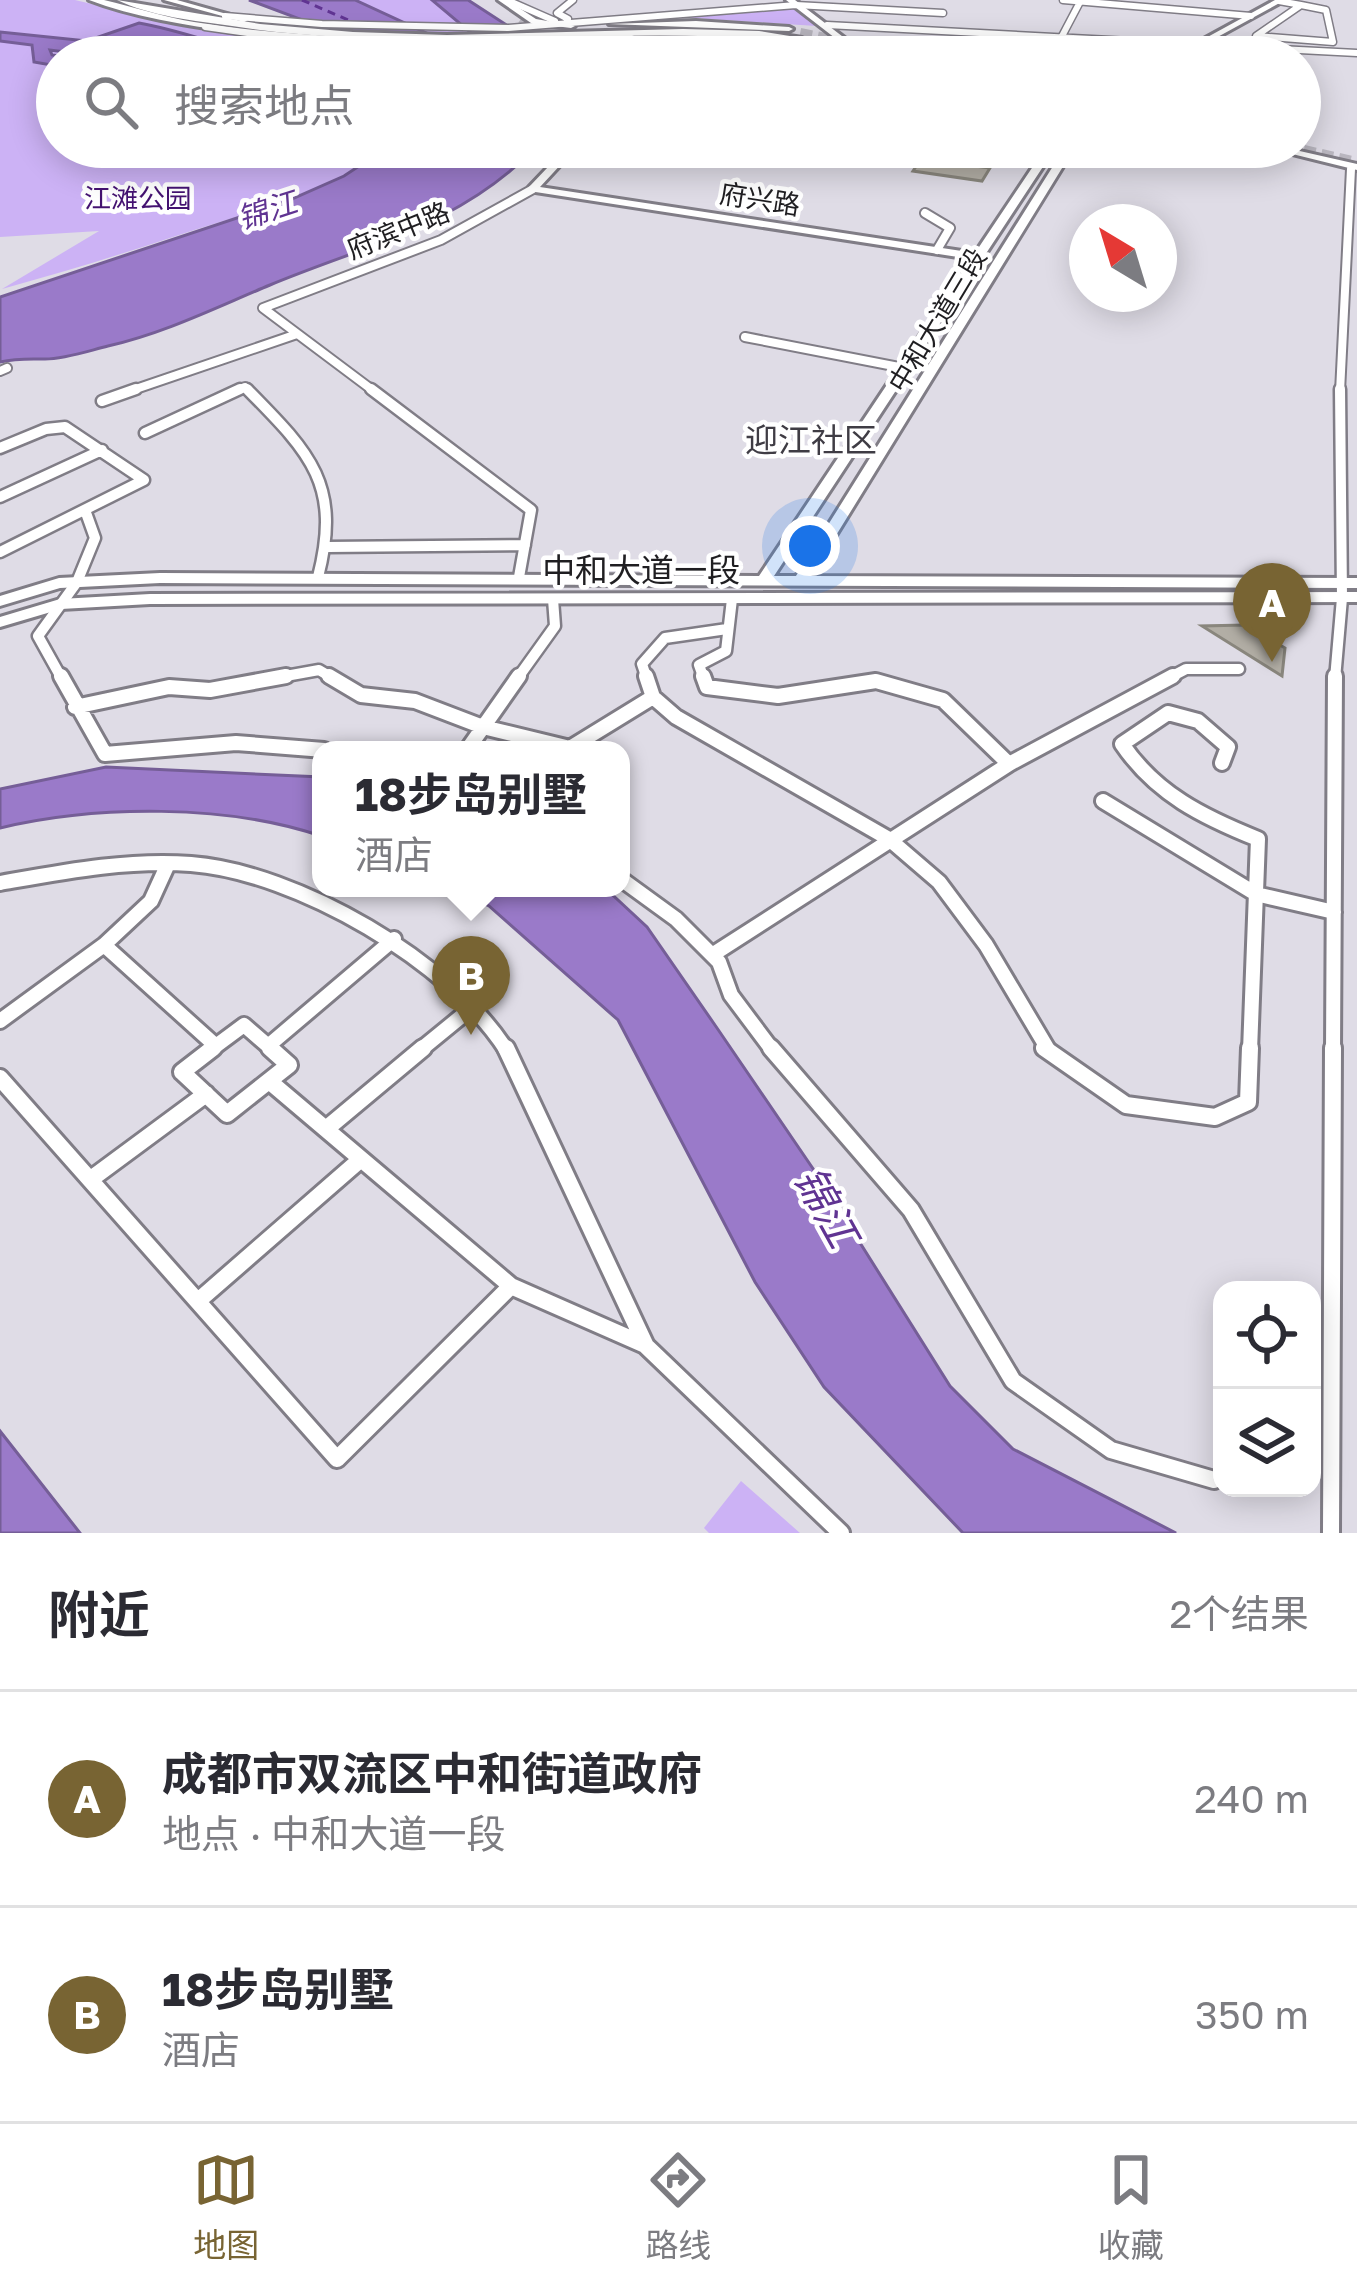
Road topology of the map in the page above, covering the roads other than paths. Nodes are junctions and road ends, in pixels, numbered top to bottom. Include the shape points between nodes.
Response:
1 (93, 0) edge
2 (122, 0) edge
3 (139, 0) edge
4 (168, 0) edge
5 (574, 0) edge
6 (1063, 0) edge
7 (1266, 0) edge
8 (1280, 0) edge
9 (722, 1) edge
10 (1080, 1) edge
11 (499, 2) edge
12 (797, 3) edge
13 (1301, 5) junction
14 (737, 9) junction
15 (201, 10) junction
16 (943, 13) dead end
17 (1246, 15) junction
18 (237, 23) junction
19 (572, 23) junction
20 (551, 25) junction
21 (829, 29) junction
22 (279, 30) junction
23 (350, 36) edge
24 (540, 36) junction
25 (799, 36) junction
26 (822, 36) edge
27 (843, 36) edge
28 (1061, 36) joint
29 (1202, 36) edge
30 (1213, 36) edge
31 (1256, 36) edge
32 (1321, 41) edge
33 (1321, 51) edge
34 (1357, 53) edge
35 (1321, 151) edge
36 (1321, 155) edge
37 (1355, 160) edge
38 (552, 168) edge
39 (1037, 168) edge
40 (1057, 168) edge
41 (533, 189) junction
42 (925, 213) dead end
43 (937, 250) junction
44 (978, 256) junction
45 (297, 334) junction
46 (745, 337) dead end
47 (904, 368) junction
48 (102, 401) dead end
49 (145, 433) dead end
50 (0, 448) edge
51 (102, 450) junction
52 (0, 497) edge
53 (85, 510) junction
54 (525, 545) junction
55 (328, 548) junction
56 (0, 552) edge
57 (519, 577) junction
58 (766, 577) junction
59 (318, 578) junction
60 (805, 578) junction
61 (77, 582) junction
62 (1349, 590) edge
63 (732, 598) junction
64 (784, 598) junction
65 (553, 599) junction
66 (0, 601) edge
67 (60, 604) junction
68 (0, 622) edge
69 (727, 629) junction
70 (1239, 669) dead end
71 (653, 697) junction
72 (75, 707) junction
73 (483, 727) junction
74 (473, 741) edge
75 (541, 741) edge
76 (581, 741) edge
77 (312, 749) edge
78 (1222, 763) dead end
79 (1009, 764) junction
80 (1103, 801) dead end
81 (889, 839) junction
82 (166, 866) junction
83 (0, 883) edge
84 (630, 886) edge
85 (1256, 894) junction
86 (1334, 912) junction
87 (394, 939) junction
88 (104, 945) junction
89 (712, 955) junction
90 (474, 1006) junction
91 (0, 1021) edge
92 (216, 1046) junction
93 (268, 1046) junction
94 (0, 1078) edge
95 (269, 1081) junction
96 (206, 1094) junction
97 (326, 1129) junction
98 (361, 1159) junction
99 (91, 1179) junction
100 (511, 1286) junction
101 (198, 1300) junction
102 (645, 1345) junction
103 (1213, 1480) edge
104 (1330, 1528) edge
105 (841, 1533) edge

1 - 22 main road via 198,25
2 - 22 highway
3 - 18 highway
4 - 15 main road
5 - 19 street via 557,13
6 - 10 street
7 - 17 main road
8 - 13 street
8 - 17 main road
9 - 14 street
9 - 19 street via 718,9
10 - 17 street
10 - 28 street
11 - 19 street
11 - 24 main road
11 - 24 main road
12 - 14 street
12 - 16 street
12 - 21 main road
13 - 31 street
13 - 32 street via 1326,10 1333,42
14 - 20 street
15 - 18 main road
15 - 22 main road
17 - 29 main road
17 - 30 main road
18 - 22 highway
19 - 20 main road
19 - 24 main road
19 - 25 main road via 696,23
20 - 24 main road
21 - 25 main road
21 - 26 main road
21 - 27 main road
21 - 28 street
22 - 23 highway
22 - 24 street
24 - 25 main road
24 - 25 highway
33 - 34 street
35 - 37 main road
36 - 37 main road
37 - 62 street via 1339,416
38 - 41 main road, 府滨中路
39 - 44 main road
40 - 60 main road, 中和大道三段
41 - 43 main road, 府兴路
41 - 45 street, 府滨中路 via 391,262 265,304
42 - 43 street via 950,228
43 - 44 main road, 府兴路
44 - 47 main road
45 - 48 street
45 - 54 street via 531,510
46 - 47 street
47 - 58 main road
49 - 55 street via 245,387 312,458 329,500
50 - 51 street via 58,426
51 - 52 street
51 - 53 street via 145,480
53 - 56 street
53 - 61 street via 95,538
54 - 55 street
54 - 57 street
55 - 59 street
57 - 58 main road, 中和大道一段
57 - 59 main road, 中和大道一段
58 - 60 main road, 中和大道一段
58 - 64 main road
59 - 61 main road, 中和大道一段
60 - 62 main road, 中和大道一段
60 - 64 main road, 中和大道三段
61 - 66 main road, 中和大道一段
61 - 67 street
62 - 64 main road, 中和大道一段
62 - 86 street via 1335,649
63 - 64 main road, 中和大道一段
63 - 65 main road, 中和大道一段
63 - 69 street
65 - 67 main road, 中和大道一段
65 - 73 street via 555,626
67 - 68 main road, 中和大道一段
67 - 72 street via 38,636
69 - 71 street via 665,638 643,664
69 - 79 street via 726,651 699,665 707,687 778,696 876,681 943,700
70 - 79 street via 1186,669
71 - 76 street
71 - 81 street
72 - 73 street via 319,670 361,695 415,701
72 - 77 street via 105,754 236,743
73 - 74 street
73 - 75 street
78 - 85 street via 1228,747 1198,721 1168,713 1122,744 1140,775 1199,816 1258,839
79 - 81 street
80 - 85 street
81 - 85 street via 939,882 986,945 1044,1048 1126,1105 1215,1117 1248,1102
81 - 89 street
82 - 83 street
82 - 87 street via 195,864 297,891
82 - 88 street via 151,901
84 - 89 street
85 - 86 street
86 - 104 street
87 - 90 street
87 - 93 street
88 - 91 street
88 - 92 street
89 - 103 street via 785,1067 911,1210 1013,1381 1111,1450
90 - 97 street
90 - 102 street via 505,1047
92 - 93 street via 244,1025
92 - 96 street via 182,1072
93 - 95 street via 289,1065
94 - 99 street
95 - 96 street via 227,1114
95 - 97 street
96 - 99 street
97 - 98 street
98 - 100 street
98 - 101 street
99 - 101 street
100 - 101 street via 337,1460
100 - 102 street
102 - 105 street

